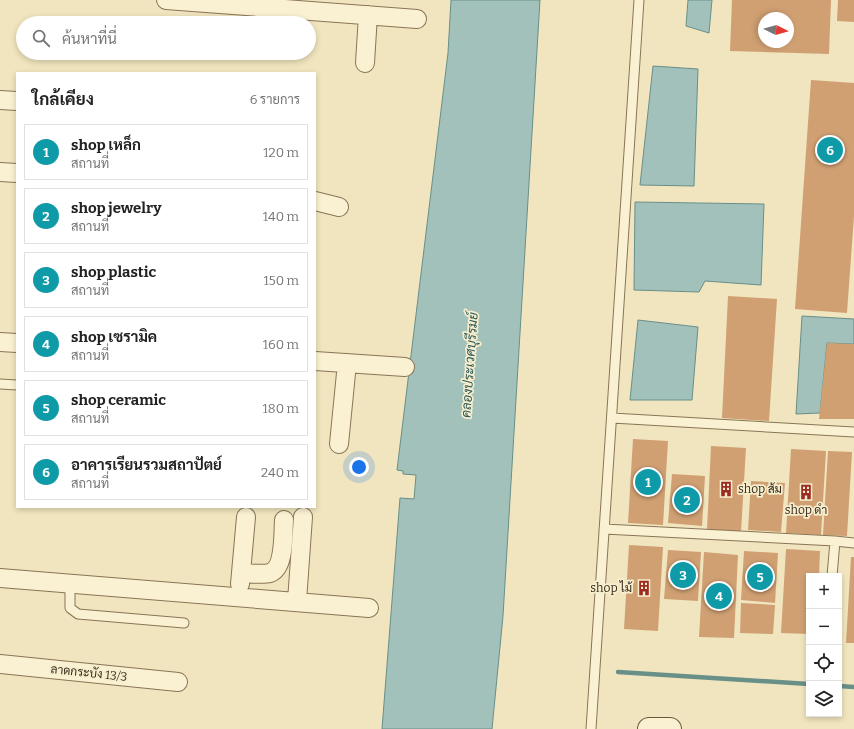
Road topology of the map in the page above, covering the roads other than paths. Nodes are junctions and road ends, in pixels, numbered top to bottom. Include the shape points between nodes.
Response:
1 (166, 0) edge
2 (639, 0) edge
3 (194, 1) edge
4 (311, 5) edge
5 (374, 10) edge
6 (417, 19) dead end
7 (364, 63) dead end
8 (0, 100) edge
9 (16, 101) edge
10 (0, 172) edge
11 (16, 173) edge
12 (316, 200) edge
13 (339, 207) dead end
14 (0, 342) edge
15 (16, 343) edge
16 (316, 362) edge
17 (347, 364) junction
18 (405, 367) dead end
19 (0, 384) edge
20 (16, 385) edge
21 (612, 418) junction
22 (854, 432) edge
23 (339, 444) dead end
24 (246, 517) dead end
25 (303, 517) dead end
26 (284, 520) dead end
27 (604, 529) junction
28 (835, 541) junction
29 (854, 543) edge
30 (241, 573) junction
31 (832, 573) edge
32 (0, 578) edge
33 (70, 583) junction
34 (239, 597) junction
35 (297, 602) junction
36 (370, 608) dead end
37 (184, 623) dead end
38 (0, 664) edge
39 (178, 682) dead end
40 (591, 729) edge
41 (649, 729) edge
42 (670, 729) edge

1 - 3 street
2 - 21 lane
3 - 4 street
4 - 5 street
5 - 6 street
5 - 7 street
8 - 9 street
10 - 11 street
12 - 13 street
14 - 15 street
16 - 17 street
17 - 18 street
17 - 23 street
19 - 20 lane
21 - 22 lane
21 - 27 lane
24 - 30 street
25 - 35 street
26 - 30 street via 280,560 275,570 269,573
27 - 28 lane
27 - 40 lane
28 - 29 lane
28 - 31 lane
30 - 34 street
32 - 33 street
33 - 34 street
33 - 37 lane via 70,608 78,614
34 - 35 street
35 - 36 street
38 - 39 street, ลาดกระบัง 13/3
41 - 42 main road

